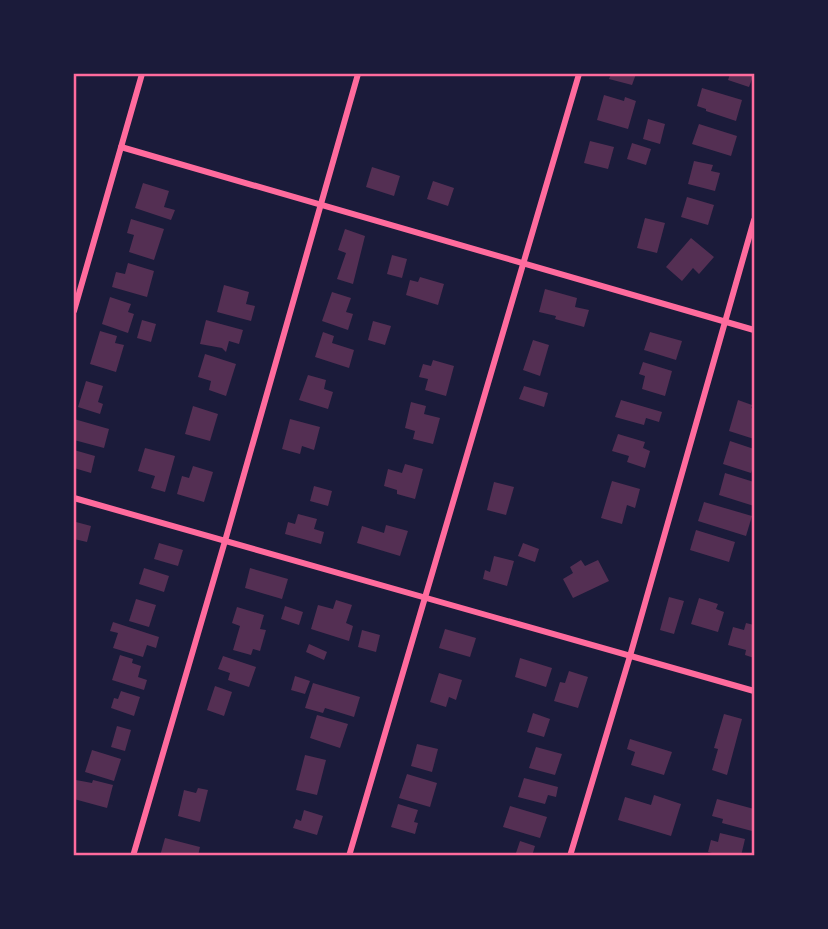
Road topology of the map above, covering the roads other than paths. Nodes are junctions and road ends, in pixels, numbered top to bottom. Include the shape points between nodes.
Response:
1 (142, 74) edge
2 (358, 74) edge
3 (579, 74) edge
4 (121, 147) junction
5 (319, 204) junction
6 (754, 220) edge
7 (523, 262) junction
8 (74, 311) edge
9 (724, 321) junction
10 (754, 330) edge
11 (74, 498) edge
12 (225, 541) junction
13 (425, 598) junction
14 (630, 656) junction
15 (754, 691) edge
16 (133, 856) edge
17 (349, 856) edge
18 (570, 856) edge

1 - 4 street
2 - 5 street
3 - 7 street
4 - 5 street
4 - 8 street
5 - 7 street
5 - 12 street
6 - 9 street
7 - 9 street
7 - 13 street
9 - 10 street
9 - 14 street
11 - 12 street
12 - 13 street
12 - 16 street
13 - 14 street
13 - 17 street
14 - 15 street
14 - 18 street

